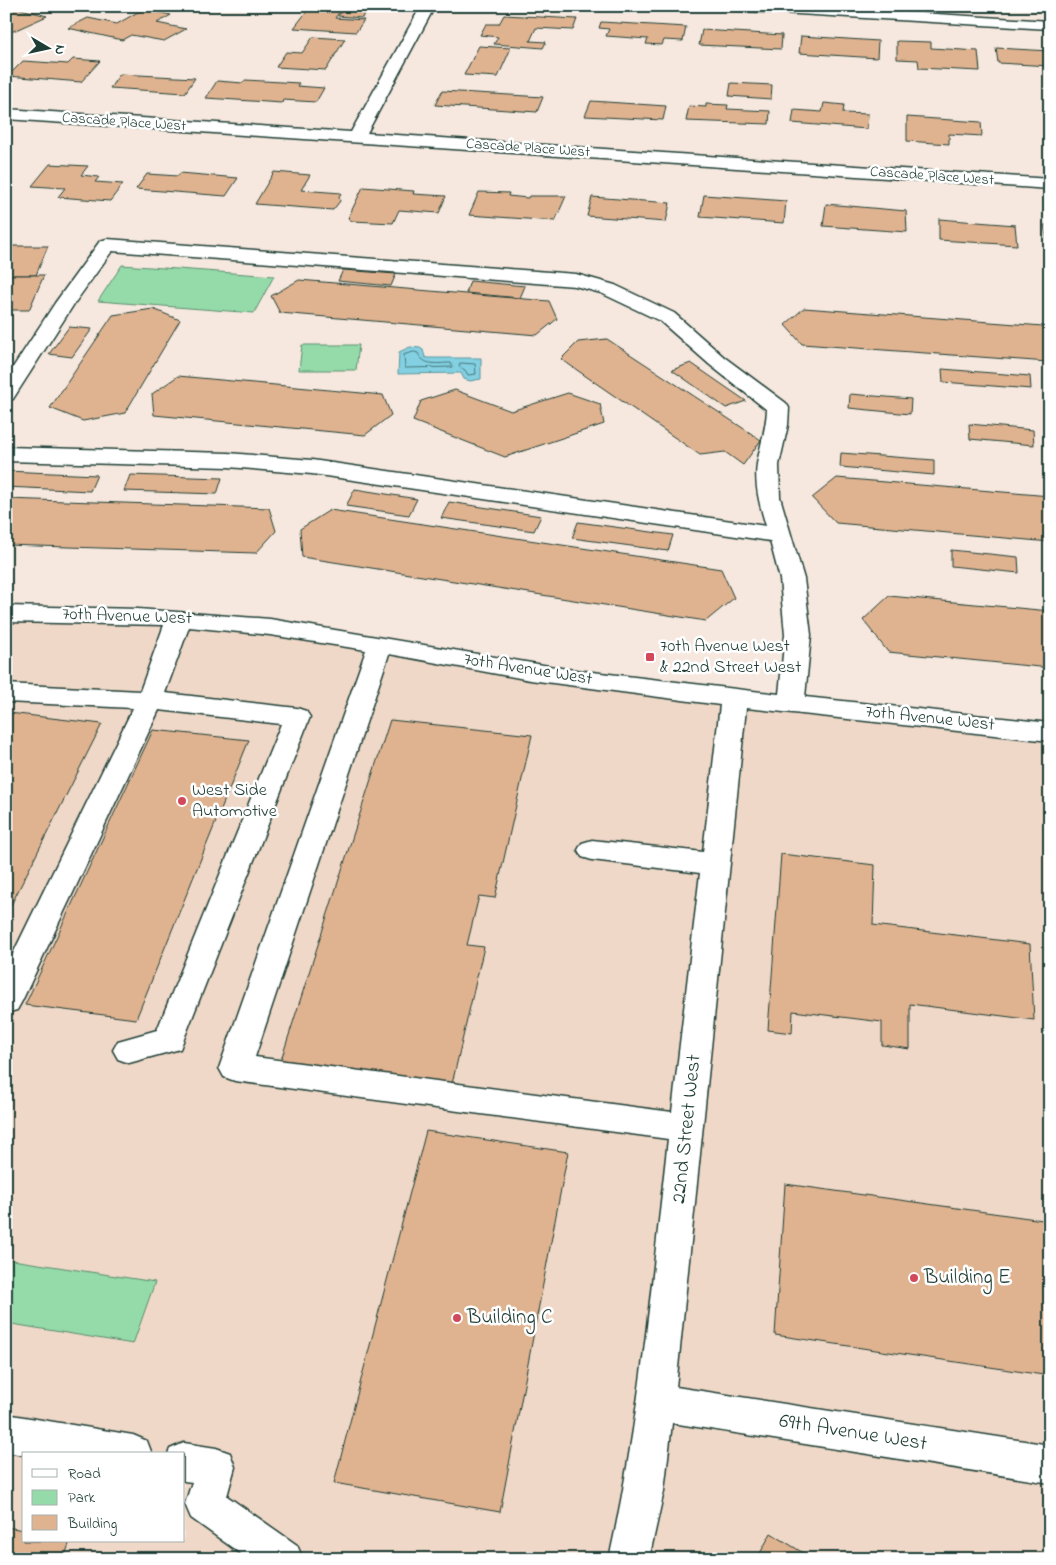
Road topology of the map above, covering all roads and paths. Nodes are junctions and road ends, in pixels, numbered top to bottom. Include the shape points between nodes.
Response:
1 (428, 6) edge
2 (730, 6) edge
3 (1050, 25) edge
4 (6, 114) edge
5 (357, 137) junction
6 (1050, 184) edge
7 (6, 395) edge
8 (6, 454) edge
9 (779, 535) junction
10 (6, 614) edge
11 (179, 619) junction
12 (380, 645) junction
13 (6, 693) edge
14 (734, 698) junction
15 (150, 700) junction
16 (791, 704) junction
17 (1050, 732) edge
18 (592, 850) dead end
19 (717, 864) junction
20 (6, 1001) edge
21 (129, 1050) dead end
22 (687, 1128) junction
23 (656, 1402) junction
24 (6, 1433) edge
25 (120, 1452) edge
26 (185, 1462) edge
27 (1050, 1464) edge
28 (283, 1559) edge
29 (629, 1559) edge

1 - 5 street
2 - 3 street
4 - 5 street, Cascade Place West
5 - 6 street, Cascade Place West
7 - 9 street via 107,245 576,280 608,289 667,317 778,408 768,464 769,497
8 - 9 street via 228,460 312,467
9 - 16 street via 792,579 798,635
10 - 11 street, 70th Avenue West via 111,614
11 - 12 street, 70th Avenue West via 271,627
11 - 15 street
12 - 14 street, 70th Avenue West via 490,666
12 - 22 street via 235,1068
13 - 15 street
14 - 16 street, 70th Avenue West
14 - 19 street, 22nd Street West
15 - 20 street
15 - 21 street via 297,717 169,1040
16 - 17 street, 70th Avenue West
18 - 19 street
19 - 22 street, 22nd Street West
22 - 23 street, 22nd Street West
23 - 27 street, 69th Avenue West
23 - 29 street, 22nd Street West via 644,1491
24 - 25 street
26 - 28 street via 216,1467 205,1504

